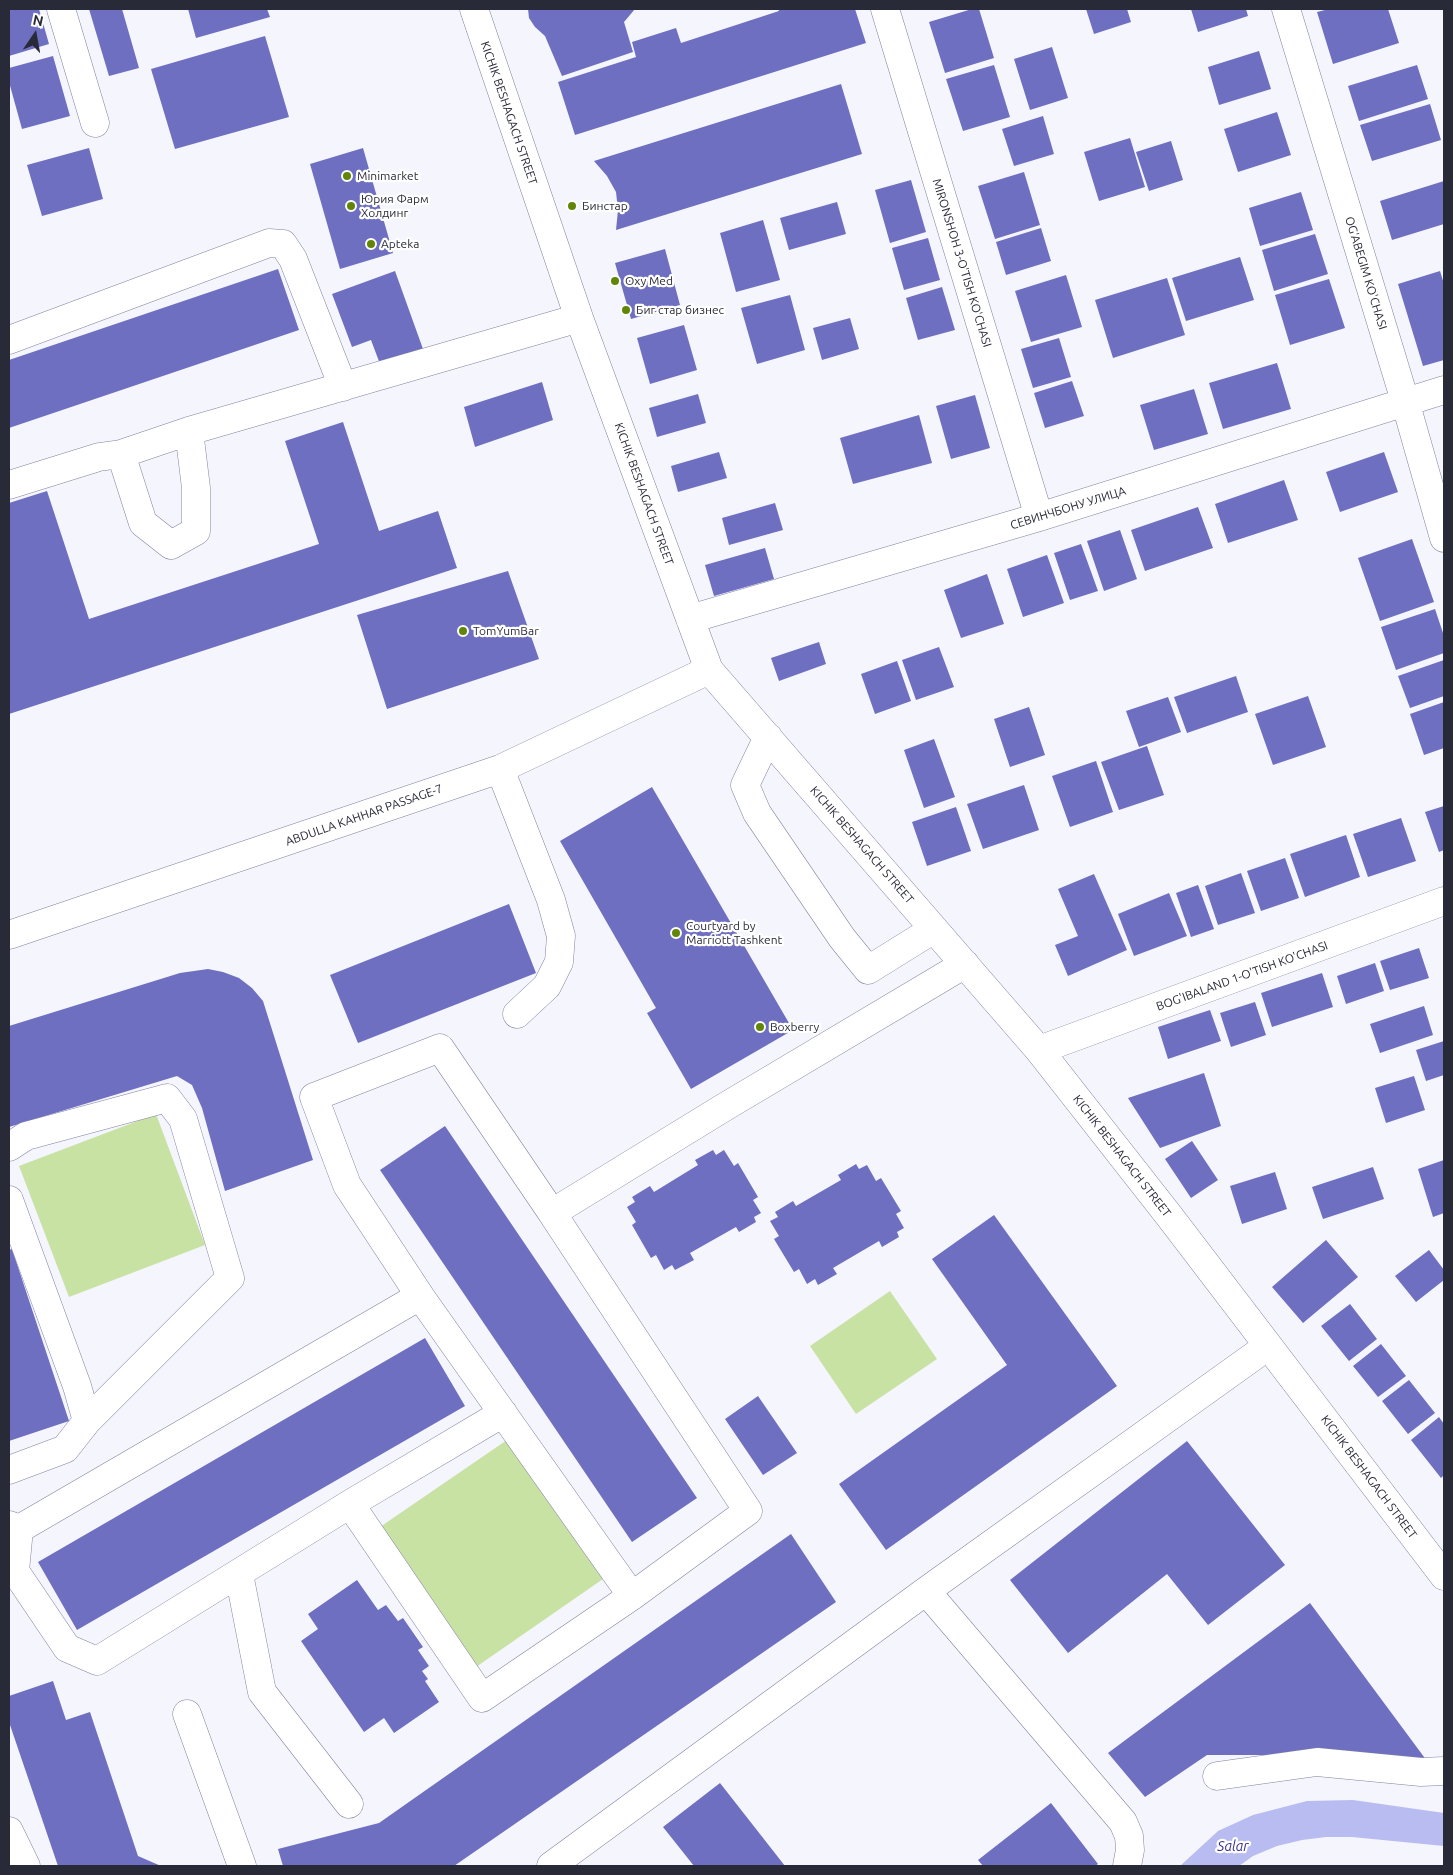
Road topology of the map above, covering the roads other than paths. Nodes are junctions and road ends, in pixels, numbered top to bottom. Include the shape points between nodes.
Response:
1 (61, 9) edge
2 (474, 9) edge
3 (885, 9) edge
4 (1286, 9) edge
5 (95, 123) dead end
6 (579, 318) junction
7 (9, 340) edge
8 (343, 387) junction
9 (1444, 390) edge
10 (1405, 401) junction
11 (189, 431) junction
12 (121, 454) junction
13 (9, 485) edge
14 (1039, 517) junction
15 (1444, 538) edge
16 (690, 619) junction
17 (709, 670) junction
18 (768, 736) junction
19 (500, 769) junction
20 (1444, 901) edge
21 (934, 929) junction
22 (9, 935) edge
23 (965, 964) junction
24 (517, 1014) dead end
25 (1039, 1050) junction
26 (9, 1146) edge
27 (9, 1200) edge
28 (552, 1213) junction
29 (420, 1296) junction
30 (1268, 1346) junction
31 (503, 1413) junction
32 (88, 1421) junction
33 (9, 1470) edge
34 (350, 1504) junction
35 (14, 1527) edge
36 (238, 1574) junction
37 (1444, 1576) edge
38 (926, 1591) junction
39 (632, 1596) junction
40 (187, 1714) dead end
41 (1444, 1771) edge
42 (1217, 1776) dead end
43 (349, 1804) dead end
44 (9, 1831) edge
45 (26, 1866) edge
46 (242, 1866) edge
47 (550, 1866) edge
48 (1127, 1866) edge

1 - 5 street
2 - 6 street, KICHIK BESHAGACH STREET
3 - 14 street, MIRONSHOH 3-O'TISH KO'CHASI
4 - 10 street, OG'ABEGIM KO'CHASI
6 - 8 street
6 - 16 street, KICHIK BESHAGACH STREET
7 - 8 street via 269,243 283,244 293,259
8 - 11 street
9 - 10 street, СЕВИНЧБОНУ УЛИЦА
10 - 14 street, СЕВИНЧБОНУ УЛИЦА
10 - 15 street, OG'ABEGIM KO'CHASI
11 - 12 street
11 - 12 street via 196,488 196,531 171,545 143,523
12 - 13 street via 99,457
14 - 16 street, СЕВИНЧБОНУ УЛИЦА
16 - 17 street, KICHIK BESHAGACH STREET
17 - 18 street, KICHIK BESHAGACH STREET
17 - 19 street, ABDULLA KAHHAR PASSAGE-7
18 - 21 street, KICHIK BESHAGACH STREET
18 - 21 street via 745,785 757,813 842,938 868,970
19 - 22 street, ABDULLA KAHHAR PASSAGE-7
19 - 24 street via 552,900 561,936 559,962 547,986
20 - 25 street, BOG'IBALAND 1-O'TISH KO'CHASI
21 - 23 street, KICHIK BESHAGACH STREET
23 - 25 street, KICHIK BESHAGACH STREET
23 - 28 street
25 - 30 street, KICHIK BESHAGACH STREET
26 - 32 street via 26,1136 168,1098 183,1120 230,1278
27 - 32 street
28 - 29 street via 440,1048 314,1097 347,1185
28 - 39 street via 748,1512
29 - 31 street
29 - 35 street
30 - 37 street, KICHIK BESHAGACH STREET
30 - 38 street
31 - 34 street
31 - 39 street
32 - 33 street via 65,1449
34 - 36 street
34 - 39 street via 482,1698
35 - 36 street via 15,1571 67,1648 97,1661
36 - 43 street via 262,1692
38 - 47 street
38 - 48 street via 1123,1822 1130,1850
40 - 46 street
41 - 42 street via 1421,1772 1317,1762
44 - 45 street

